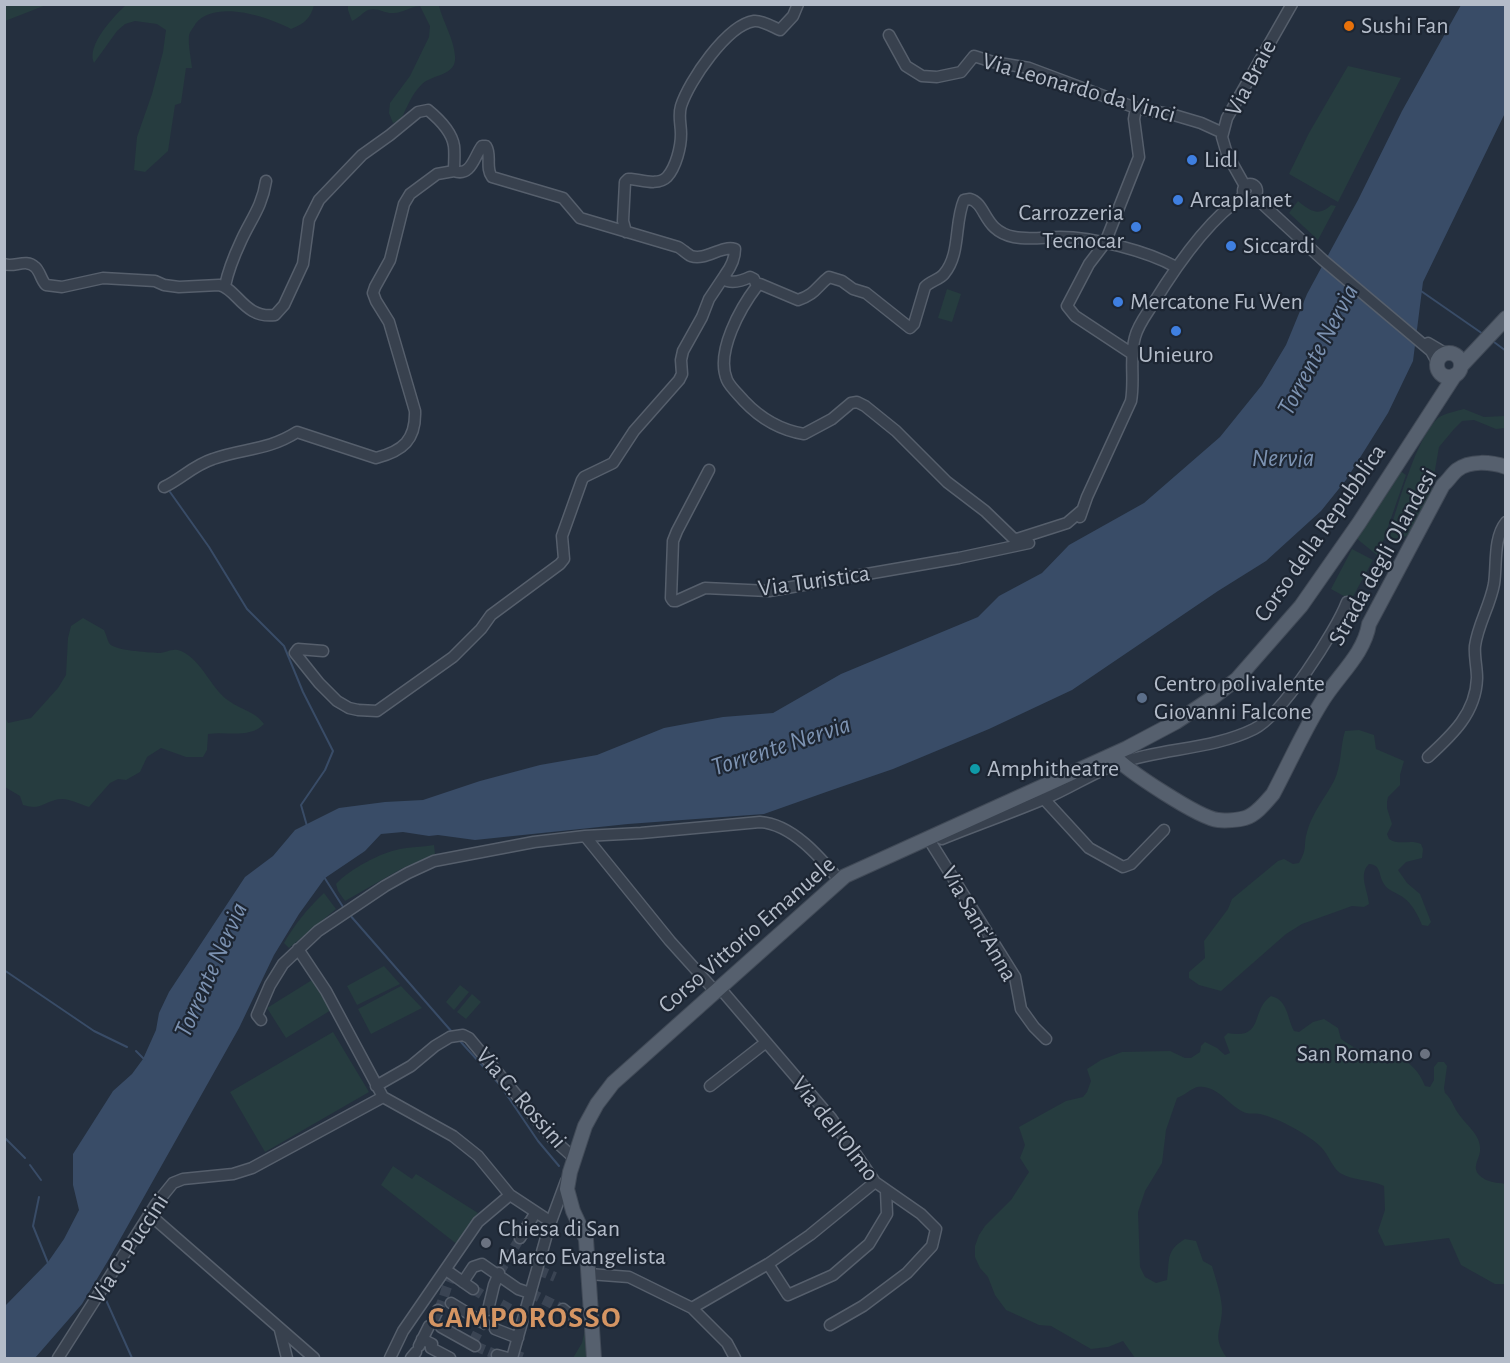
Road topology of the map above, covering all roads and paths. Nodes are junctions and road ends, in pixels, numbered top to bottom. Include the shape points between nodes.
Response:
1 (798, 4) edge
2 (1292, 4) edge
3 (889, 35) dead end
4 (1136, 108) junction
5 (1223, 133) junction
6 (454, 171) junction
7 (266, 181) dead end
8 (1248, 193) junction
9 (626, 232) junction
10 (1106, 243) junction
11 (4, 264) edge
12 (1176, 267) junction
13 (725, 275) junction
14 (760, 284) dead end
15 (225, 286) junction
16 (1506, 318) edge
17 (1487, 340) junction
18 (1131, 353) junction
19 (1439, 356) junction
20 (1459, 370) junction
21 (1435, 407) junction
22 (1506, 467) edge
23 (709, 470) dead end
24 (164, 487) dead end
25 (1081, 511) junction
26 (1506, 522) edge
27 (1347, 602) dead end
28 (323, 651) dead end
29 (1428, 757) dead end
30 (1116, 759) junction
31 (1044, 799) junction
32 (981, 818) junction
33 (1164, 830) dead end
34 (585, 836) junction
35 (930, 841) junction
36 (840, 880) junction
37 (298, 949) junction
38 (717, 989) junction
39 (261, 1020) dead end
40 (1046, 1039) dead end
41 (765, 1043) junction
42 (376, 1086) junction
43 (710, 1086) dead end
44 (383, 1096) junction
45 (572, 1165) junction
46 (875, 1182) junction
47 (565, 1190) junction
48 (886, 1191) junction
49 (510, 1195) junction
50 (536, 1212) junction
51 (149, 1214) junction
52 (551, 1222) junction
53 (520, 1238) tunnel mouth
54 (768, 1264) junction
55 (446, 1270) junction
56 (499, 1274) junction
57 (589, 1274) junction
58 (463, 1281) junction
59 (473, 1288) tunnel mouth
60 (530, 1293) junction
61 (451, 1303) dead end
62 (692, 1308) junction
63 (563, 1309) tunnel mouth
64 (512, 1310) tunnel mouth
65 (524, 1315) junction
66 (574, 1318) dead end
67 (830, 1325) dead end
68 (280, 1329) junction
69 (495, 1329) dead end
70 (518, 1338) junction
71 (474, 1348) tunnel mouth
72 (417, 1349) edge
73 (506, 1357) edge
74 (390, 1358) edge
75 (58, 1359) edge
76 (287, 1359) edge
77 (314, 1359) edge
78 (450, 1359) edge
79 (594, 1359) edge
80 (735, 1359) edge

1 - 9 street via 794,16 780,30 758,21 750,22 714,51 689,87 682,105 681,144 667,176 661,181 625,182
2 - 5 street, Via Braie via 1227,118
3 - 4 street, Via Leonardo da Vinci via 906,66 922,76 961,72 974,56 1029,69
4 - 5 street, Via Leonardo da Vinci via 1174,115
4 - 10 street via 1139,157
5 - 8 street, Via Braie via 1227,154
6 - 9 street via 466,171 482,146 486,146 492,177 563,198 580,218
6 - 15 street via 451,138 428,110 417,112 357,159 319,200 309,220 303,264 280,312 269,316 249,309
6 - 24 street via 437,174 410,194 390,260 373,293 389,322 415,411 416,423 410,439 388,455 376,458 297,432 257,450 209,460
7 - 15 street
8 - 12 street, Via Turistica via 1223,213
8 - 19 street, Via Braie
9 - 13 street via 678,247 691,256 735,249
10 - 12 street
10 - 14 street via 1085,238 1014,237 991,225 975,200 964,201 949,266 925,287 910,328 866,293 853,290 834,277 798,300
10 - 18 street via 1089,264 1067,306 1070,313
11 - 15 street via 30,264 51,287 75,286 103,278 155,281 179,287
12 - 18 street, Via Turistica via 1137,330
13 - 25 street via 732,282 750,277 756,286 737,314 724,364 727,380 755,413 776,426 804,434 857,402 896,432 1013,538 1067,523
13 - 28 street via 683,351 679,380 634,431 613,463 582,480 562,536 564,559 560,564 491,615 453,657 377,711 349,708 338,701 295,653 298,649
16 - 17 main road, Corso della Repubblica
17 - 19 main road
17 - 20 main road, Corso della Repubblica
18 - 25 street, Via Turistica via 1131,401
19 - 20 main road via 1460,358
19 - 20 main road via 1445,376
19 - 21 main road
20 - 21 main road, Corso della Repubblica
21 - 30 main road, Corso della Repubblica via 1301,606 1256,658 1205,703
22 - 30 main road, Strada degli Olandesi via 1481,463 1466,466 1456,470 1443,485 1369,624 1363,645 1334,681 1273,794 1246,818 1217,820 1188,807
23 - 25 street, Via Turistica via 673,541 673,601 705,588 770,591 1016,547 1074,527
26 - 29 street via 1500,532 1494,586 1475,647 1474,700 1451,735
27 - 30 street via 1341,618 1286,701 1256,728 1220,741
30 - 31 street
30 - 32 main road, Corso Vittorio Emanuele
31 - 32 street
31 - 33 street via 1089,848 1123,867 1131,864
32 - 35 main road, Corso Vittorio Emanuele
34 - 36 street via 769,823 792,835
34 - 37 street via 434,861 354,906
34 - 38 street, Via dell'Olmo via 670,940
35 - 36 main road, Corso Vittorio Emanuele
35 - 40 street, Via Sant'Anna via 1015,978 1021,1009
36 - 38 main road, Corso Vittorio Emanuele
37 - 39 street via 270,986 257,1016
37 - 42 street via 326,991
38 - 41 street, Via dell'Olmo
38 - 45 main road, Corso Vittorio Emanuele via 605,1093 588,1120
41 - 43 street
41 - 46 street, Via dell'Olmo via 831,1118
42 - 44 street
42 - 45 street, Via G. Rossini via 450,1037 463,1035 498,1071
44 - 49 street via 453,1136 478,1156
44 - 51 street, Via G. Puccini via 252,1168 233,1174 175,1178
45 - 47 main road, Corso Vittorio Emanuele
46 - 48 street, Via dell'Olmo
46 - 54 street
47 - 52 street
47 - 57 main road via 586,1239
48 - 54 street via 887,1214 869,1245 833,1275 788,1295
48 - 67 street, Via dell'Olmo via 936,1229 932,1246 907,1273
49 - 50 street
49 - 55 street via 478,1222
50 - 52 street
50 - 53 street
51 - 68 street
51 - 75 street, Via G. Puccini
52 - 60 street
54 - 62 street
55 - 58 street
55 - 74 street via 403,1331
56 - 58 street via 479,1264
56 - 60 street
56 - 61 street via 488,1312
57 - 62 street via 628,1277
57 - 79 main road
58 - 59 street
60 - 65 street
62 - 80 street via 727,1343
63 - 66 street
64 - 65 street
65 - 70 street
68 - 76 street
68 - 77 street
69 - 70 street
70 - 73 street
71 - 72 street via 436,1319
72 - 78 street via 432,1344 432,1348

